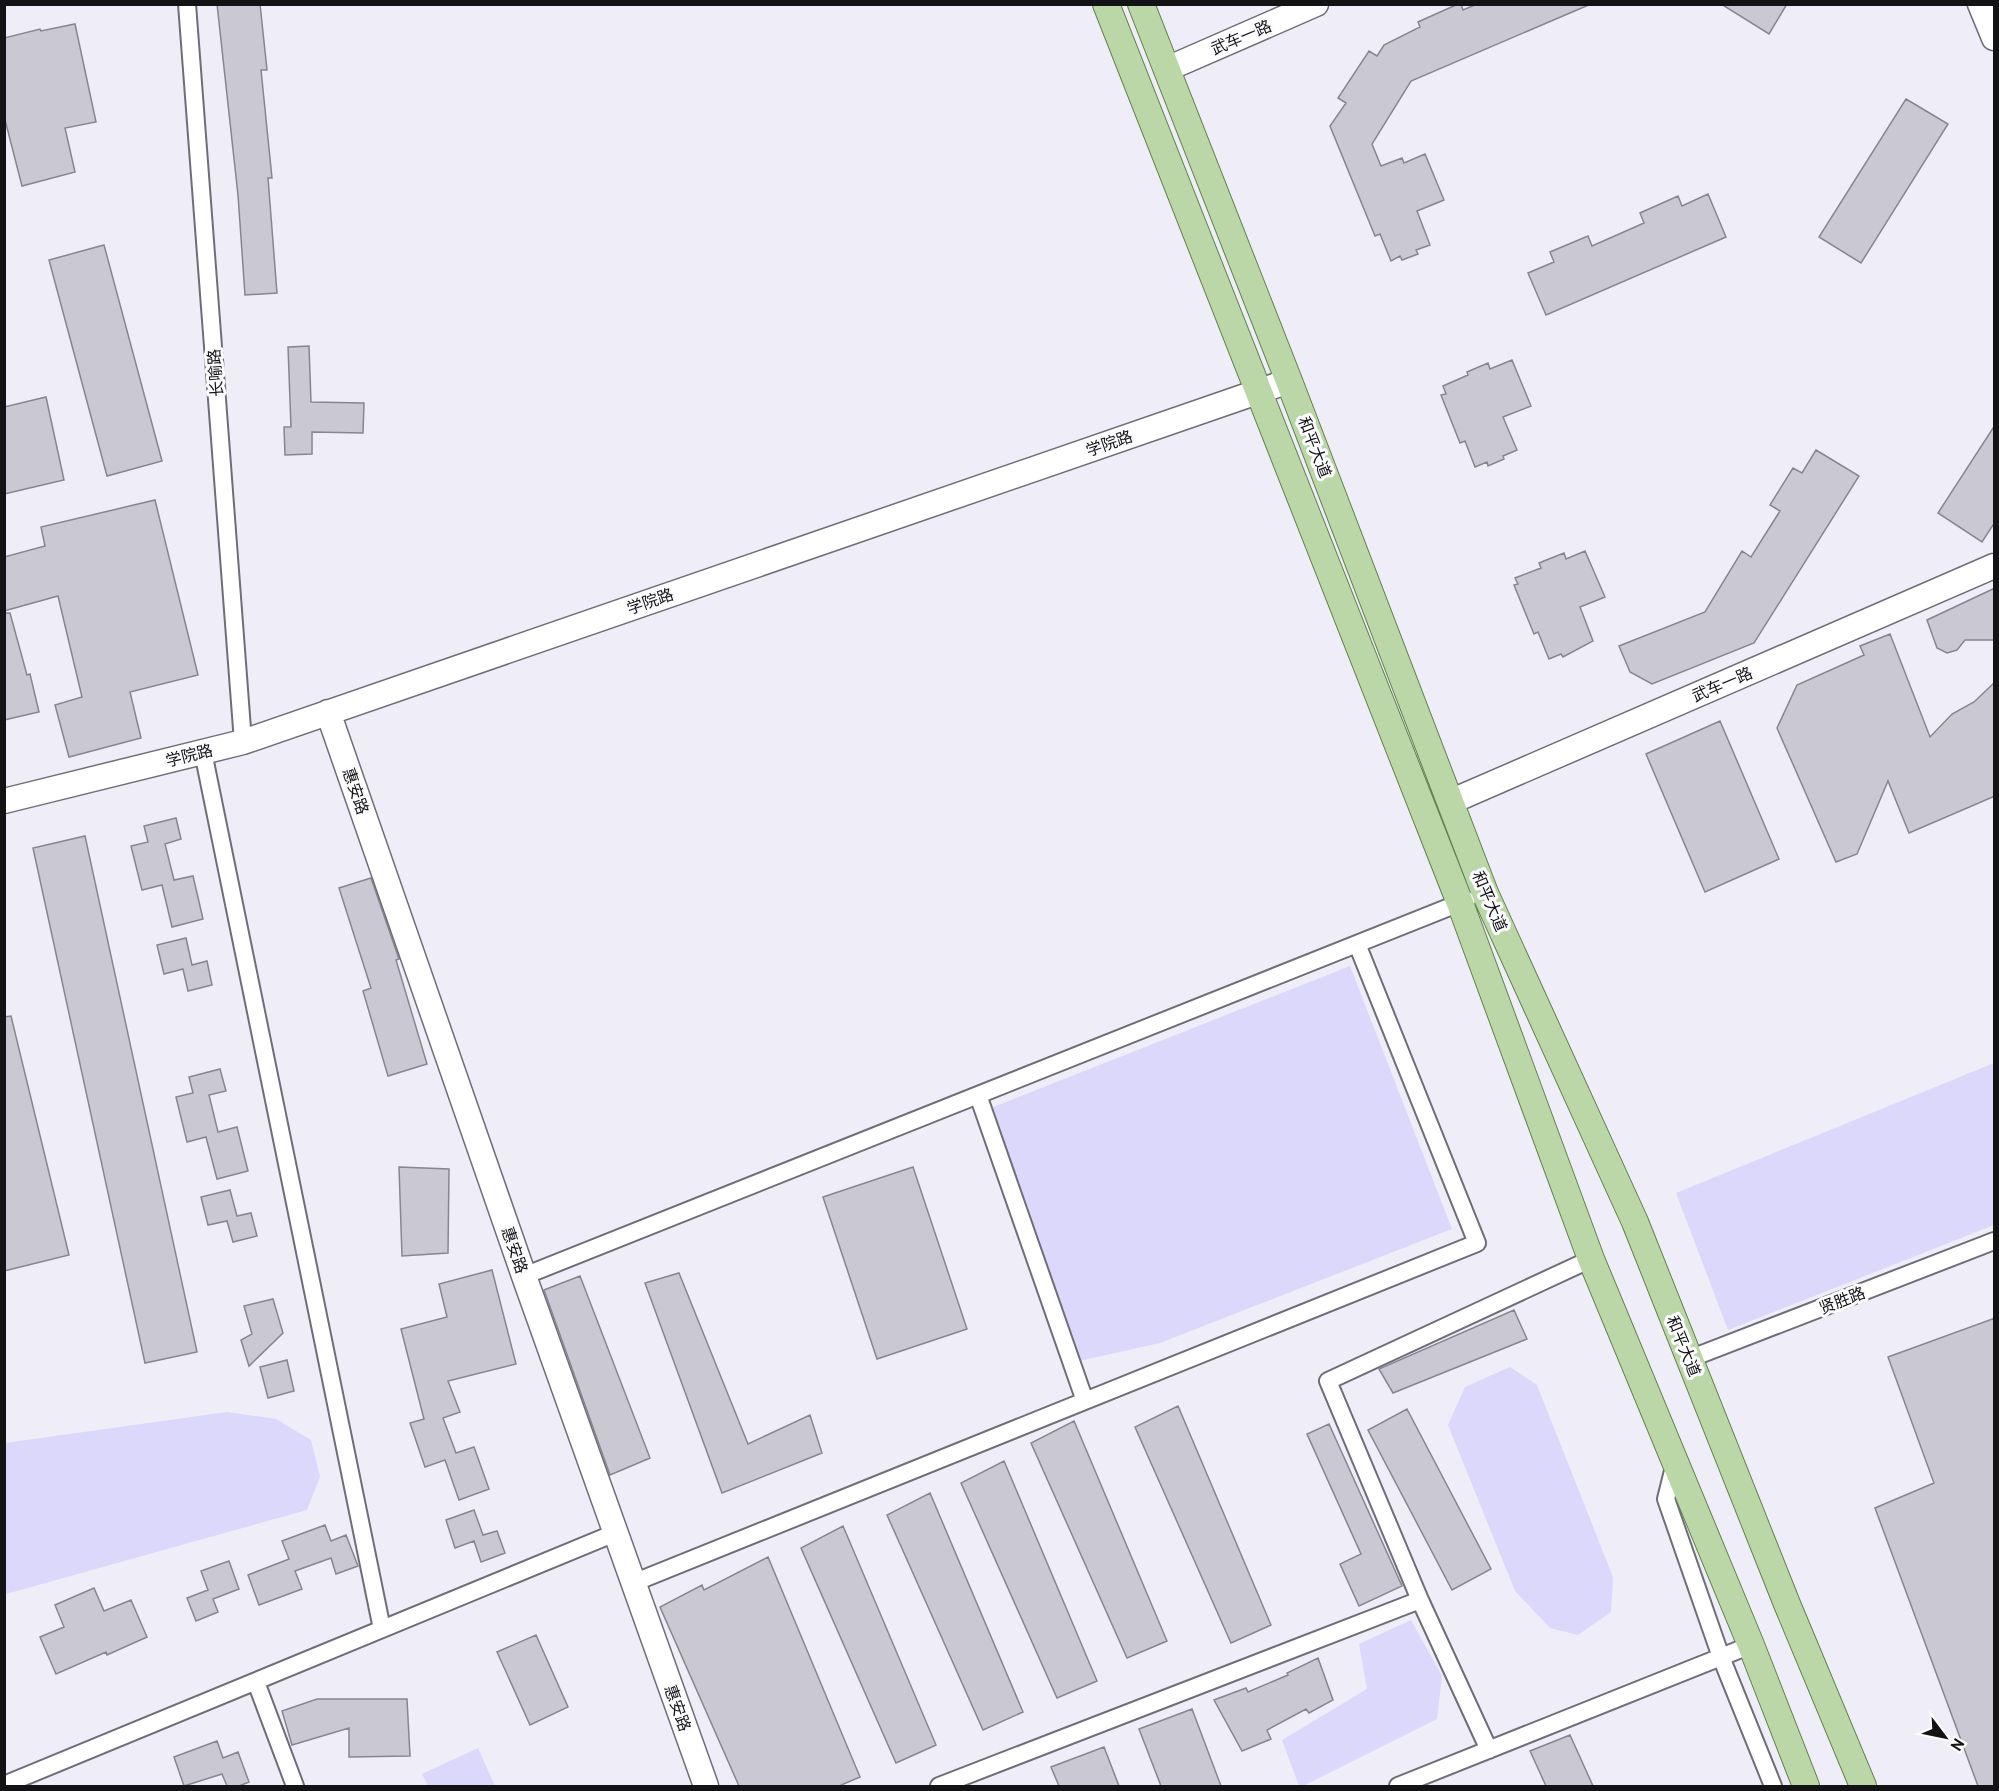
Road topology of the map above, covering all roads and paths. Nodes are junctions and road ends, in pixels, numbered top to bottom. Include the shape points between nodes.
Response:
1 (187, 4) edge
2 (1106, 4) edge
3 (1141, 4) edge
4 (1316, 4) edge
5 (1980, 4) edge
6 (1995, 38) edge
7 (1167, 69) junction
8 (1289, 381) junction
9 (1258, 391) junction
10 (1995, 567) edge
11 (328, 712) junction
12 (243, 742) junction
13 (203, 752) junction
14 (4, 801) edge
15 (1450, 802) junction
16 (1485, 893) junction
17 (1460, 903) junction
18 (1357, 944) junction
19 (978, 1095) junction
20 (1995, 1241) edge
21 (1591, 1259) junction
22 (524, 1276) junction
23 (1689, 1359) junction
24 (1085, 1401) junction
25 (1675, 1463) junction
26 (615, 1533) junction
27 (633, 1583) junction
28 (1420, 1600) junction
29 (382, 1629) junction
30 (1751, 1645) junction
31 (1721, 1657) junction
32 (256, 1682) junction
33 (1489, 1750) junction
34 (4, 1785) edge
35 (295, 1786) edge
36 (706, 1786) edge
37 (939, 1786) edge
38 (1398, 1786) edge
39 (1773, 1786) edge
40 (1806, 1786) edge
41 (1863, 1786) edge

1 - 12 street, 长喻路
2 - 9 main road, 和平大道
3 - 7 main road, 和平大道
4 - 7 street, 武车一路
5 - 6 street
7 - 8 main road, 和平大道
8 - 9 street, 学院路
8 - 15 main road, 和平大道
9 - 11 street, 学院路
9 - 17 main road, 和平大道
10 - 15 street, 武车一路
11 - 12 street, 学院路
11 - 22 street, 惠安路
12 - 13 street, 学院路
13 - 14 street, 学院路
13 - 29 street
15 - 16 main road, 和平大道
16 - 17 street
16 - 23 main road, 和平大道 via 1635,1222
17 - 18 street
17 - 21 main road, 和平大道
18 - 19 street
18 - 24 street via 1477,1243
19 - 22 street
19 - 24 street
20 - 23 street, 贤胜路
21 - 25 main road, 和平大道
21 - 28 street via 1328,1381
22 - 26 street, 惠安路
23 - 41 main road, 和平大道
24 - 27 street
25 - 30 main road, 和平大道
25 - 31 street via 1666,1499
26 - 27 street, 惠安路
26 - 29 street
27 - 36 street, 惠安路
28 - 33 street
28 - 37 street
29 - 32 street
30 - 31 street
30 - 40 main road, 和平大道
31 - 33 street
31 - 39 street
32 - 34 street
32 - 35 street
33 - 38 street

